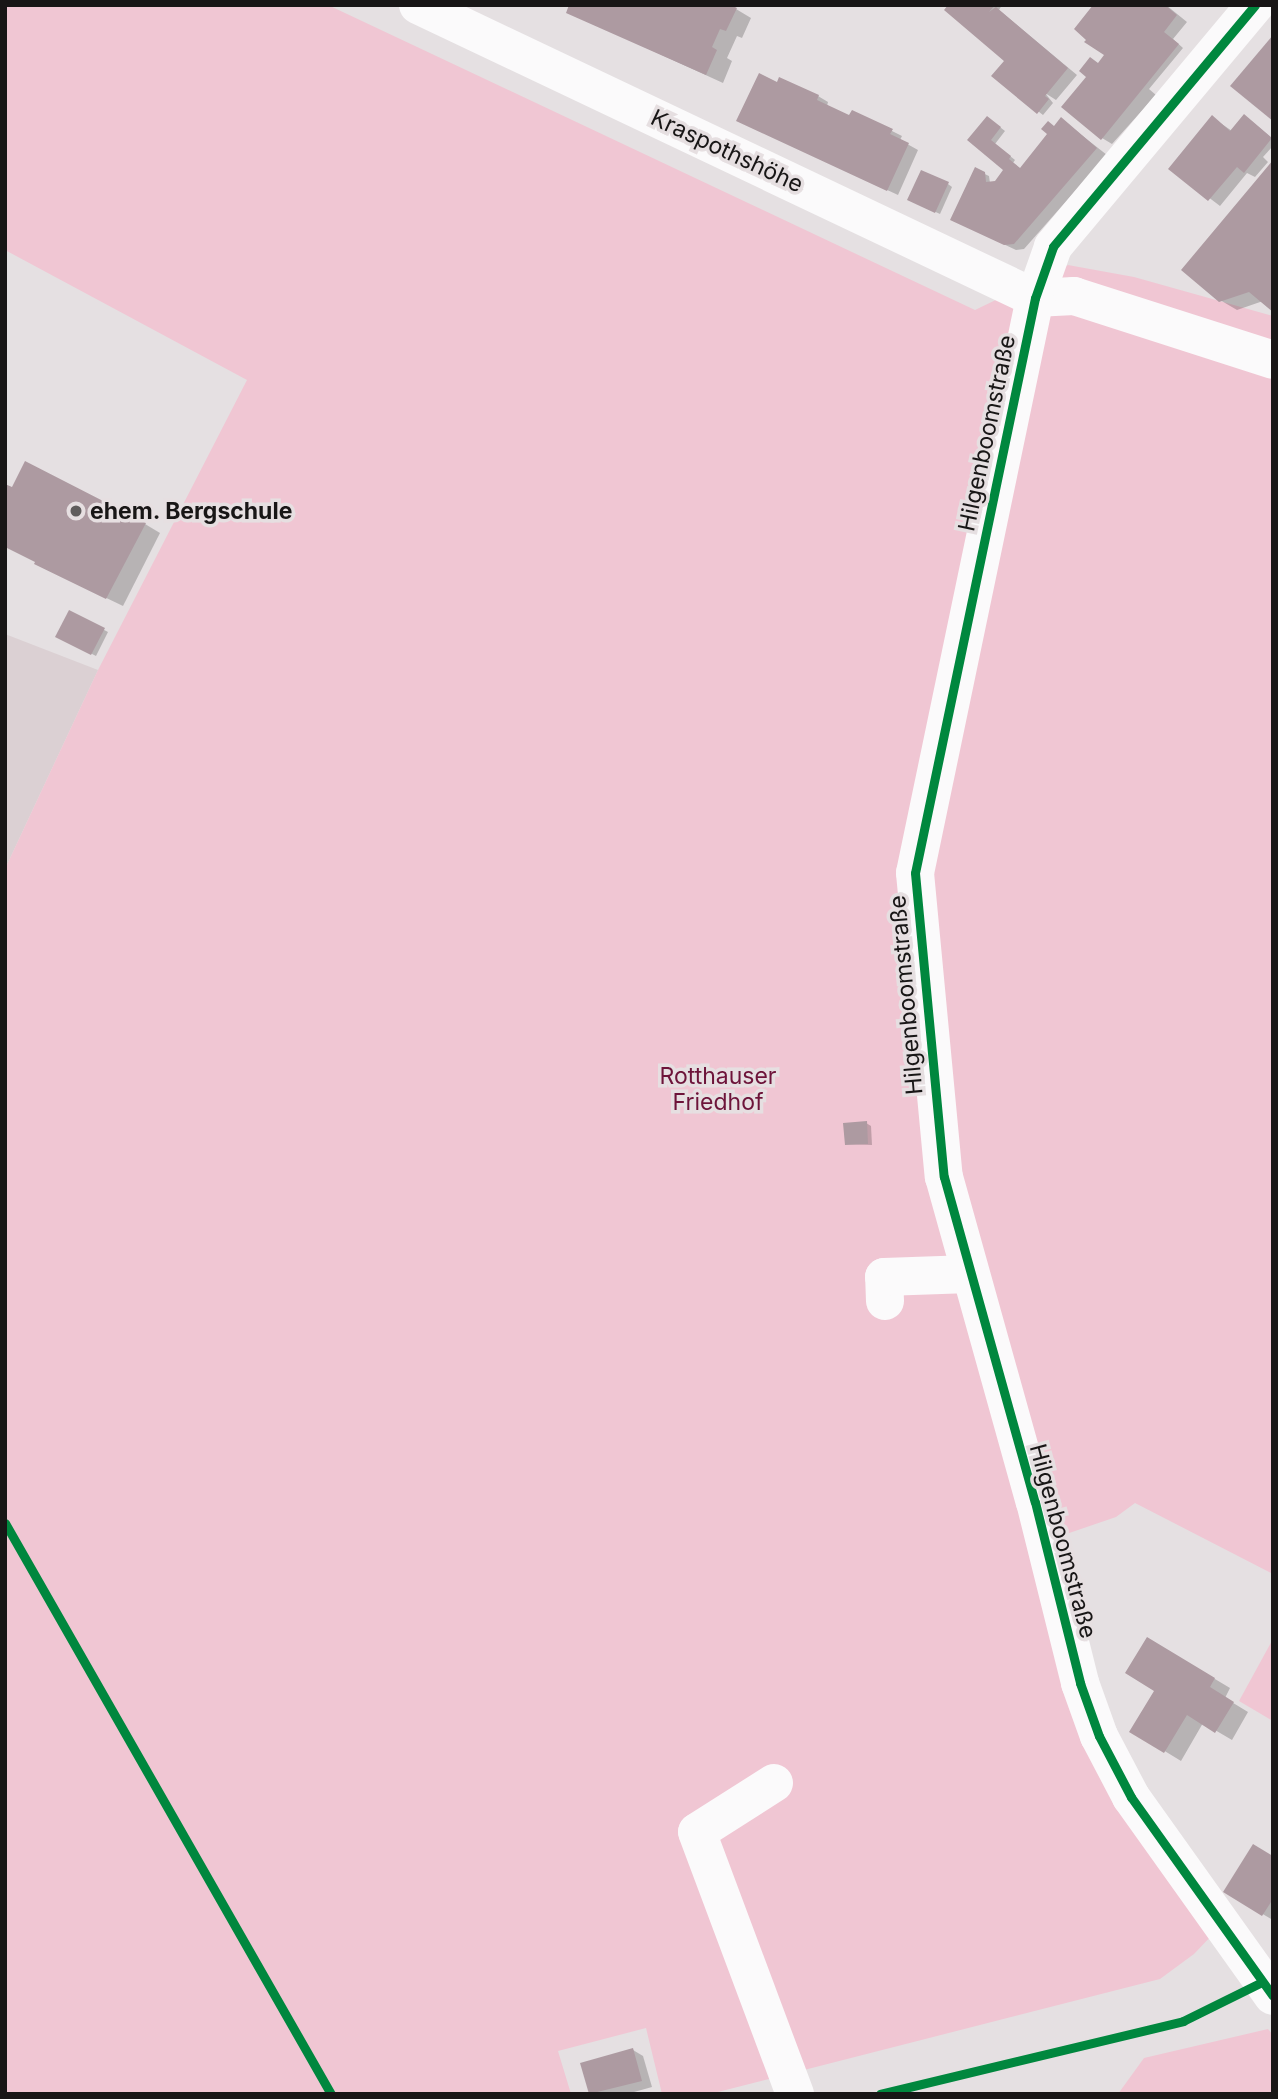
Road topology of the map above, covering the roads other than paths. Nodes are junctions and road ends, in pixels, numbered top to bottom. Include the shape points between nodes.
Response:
1 (1255, 5) edge
2 (436, 9) edge
3 (1035, 298) junction
4 (1273, 360) edge
5 (970, 1274) junction
6 (885, 1301) dead end
7 (774, 1783) dead end
8 (1273, 1996) edge
9 (795, 2094) edge

1 - 3 street, Hilgenboomstraße via 1053,247
2 - 3 street, Kraspothshöhe
3 - 4 street via 1074,296
3 - 5 street, Hilgenboomstraße via 915,873 944,1177
5 - 6 street via 884,1277
5 - 8 street, Hilgenboomstraße via 1035,1502 1080,1683 1099,1736 1130,1797
7 - 9 street via 697,1832

